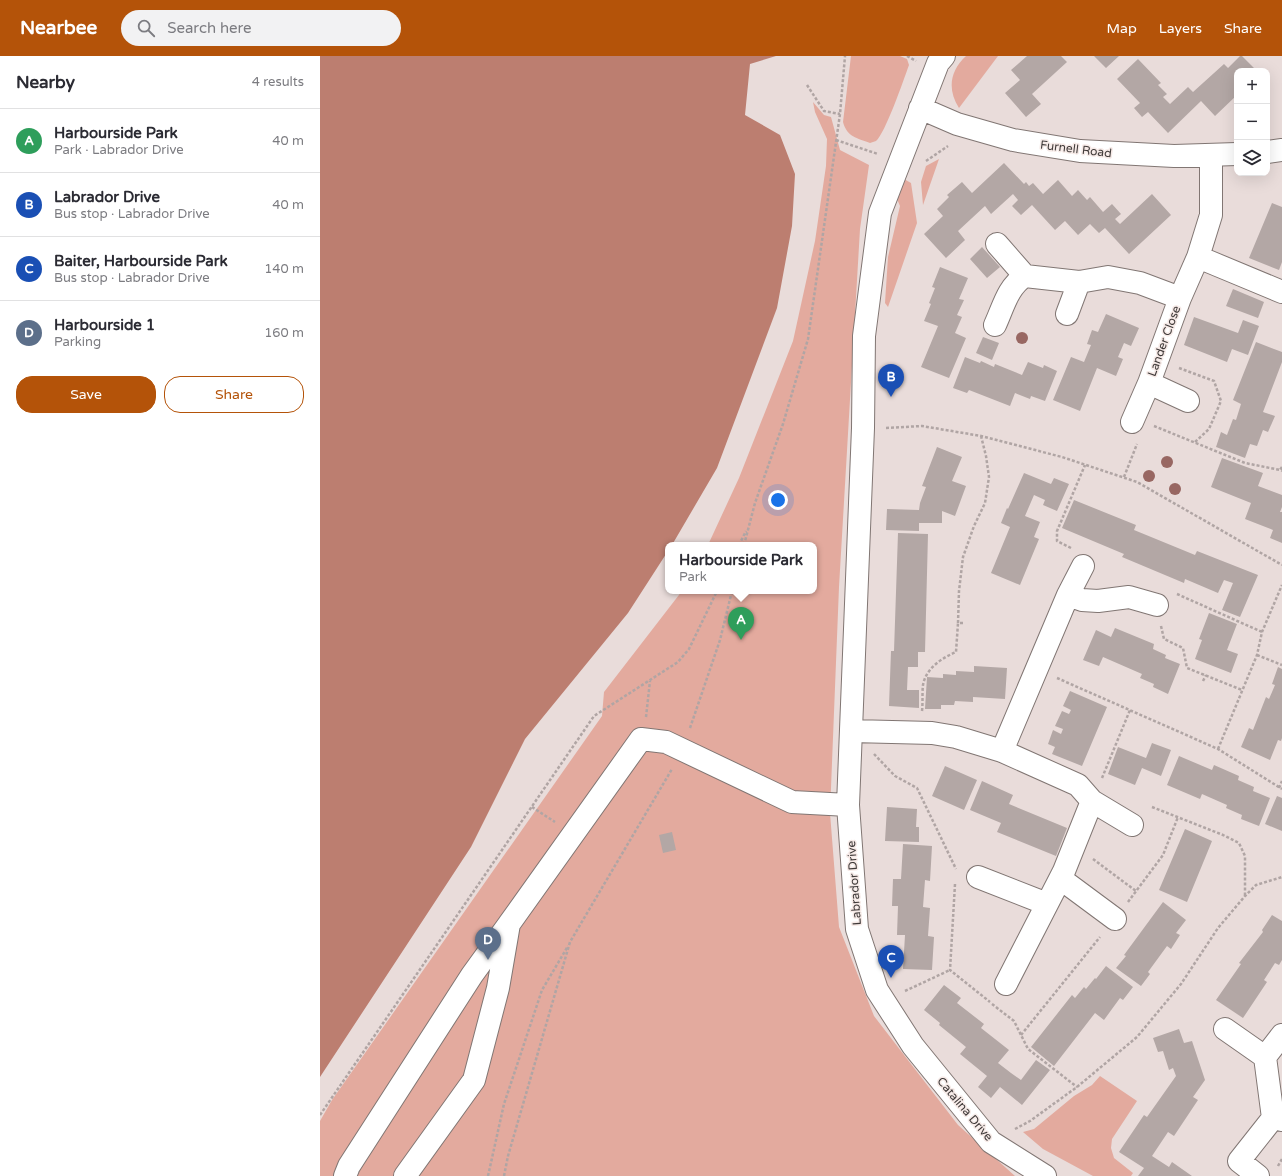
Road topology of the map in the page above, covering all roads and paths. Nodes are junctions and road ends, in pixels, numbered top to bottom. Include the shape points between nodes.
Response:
1 (845, 56) edge
2 (944, 56) edge
3 (807, 85) dead end
4 (920, 108) junction
5 (840, 114) junction
6 (1282, 150) edge
7 (1270, 152) edge
8 (1234, 154) edge
9 (1211, 156) junction
10 (997, 244) dead end
11 (1198, 257) junction
12 (1025, 276) junction
13 (1079, 282) junction
14 (1282, 292) edge
15 (1180, 298) junction
16 (1067, 314) dead end
17 (995, 325) dead end
18 (1149, 383) junction
19 (1188, 401) dead end
20 (1132, 422) junction
21 (864, 428) junction
22 (981, 436) junction
23 (1085, 465) junction
24 (1282, 466) edge
25 (1281, 471) edge
26 (1124, 477) junction
27 (749, 525) junction
28 (740, 542) edge
29 (745, 542) edge
30 (1079, 558) joint
31 (1282, 565) edge
32 (1282, 585) edge
33 (716, 594) edge
34 (731, 594) edge
35 (1068, 595) junction
36 (1157, 605) junction
37 (958, 623) junction
38 (964, 623) dead end
39 (1262, 632) junction
40 (1257, 655) junction
41 (1282, 665) edge
42 (1037, 669) junction
43 (1206, 675) junction
44 (650, 680) junction
45 (1203, 681) dead end
46 (1242, 690) junction
47 (1130, 710) junction
48 (852, 730) junction
49 (922, 732) junction
50 (641, 739) junction
51 (683, 750) junction
52 (1218, 750) junction
53 (1002, 751) junction
54 (1282, 781) edge
55 (1281, 788) edge
56 (1092, 802) junction
57 (848, 805) junction
58 (1152, 807) dead end
59 (1132, 825) dead end
60 (1075, 846) junction
61 (978, 877) dead end
62 (1282, 877) edge
63 (1061, 879) junction
64 (1136, 891) dead end
65 (1245, 896) junction
66 (1047, 904) junction
67 (1115, 919) dead end
68 (508, 924) junction
69 (570, 942) junction
70 (950, 970) junction
71 (1006, 984) joint
72 (884, 1000) junction
73 (990, 1002) junction
74 (1225, 1029) dead end
75 (1282, 1035) edge
76 (913, 1046) joint
77 (1265, 1057) junction
78 (1077, 1087) junction
79 (320, 1115) edge
80 (1278, 1119) edge
81 (991, 1142) junction
82 (350, 1172) edge
83 (405, 1176) edge
84 (488, 1176) edge
85 (504, 1176) edge
86 (1045, 1176) edge
87 (1258, 1176) edge

1 - 5 path
2 - 4 street, Labrador Drive via 938,63
3 - 5 path via 824,110
4 - 9 street, Furnell Road via 957,124 1013,140 1043,145 1129,155
4 - 21 street, Labrador Drive via 880,213 864,336
5 - 27 path via 808,339
6 - 7 street
8 - 9 street, Furnell Road
9 - 11 street, Lander Close via 1211,215
10 - 12 street
11 - 14 street
11 - 15 street, Lander Close
12 - 13 street, Lander Close
12 - 17 street via 1010,290
13 - 15 street, Lander Close via 1108,277 1140,282
13 - 16 street
15 - 18 street, Lander Close
18 - 19 street, Lander Close
18 - 20 street, Lander Close
20 - 25 path via 1149,424 1245,463
20 - 26 path via 1139,437
21 - 22 path via 922,426
21 - 48 street, Labrador Drive
22 - 23 path
22 - 37 path via 989,477 985,503 963,557 958,591
23 - 26 path
23 - 30 path via 1057,531 1057,541
24 - 25 path
26 - 31 path
27 - 28 path
27 - 29 path
30 - 35 street
32 - 39 path
33 - 44 path via 689,649 678,662
34 - 51 path via 720,640
35 - 36 street via 1082,600 1098,601 1129,597
35 - 42 street
36 - 39 path via 1178,593
36 - 43 path via 1164,639 1183,648 1187,668
37 - 38 path
37 - 49 path via 956,652 943,658 930,669 923,684
39 - 40 path
40 - 41 path
40 - 46 path
42 - 47 path
42 - 53 street
43 - 45 path
43 - 46 path
44 - 50 path
44 - 79 path via 594,716
46 - 52 path
47 - 52 path
47 - 56 path
48 - 49 street
48 - 57 street, Labrador Drive
48 - 70 path via 895,776 917,788 956,868
49 - 53 street via 956,737
50 - 51 street via 666,742
50 - 68 street
51 - 57 street via 792,802
51 - 69 path
52 - 55 path
53 - 56 street via 1078,785
54 - 55 path
56 - 59 street
56 - 60 street
57 - 72 street, Labrador Drive via 857,929 877,990
58 - 65 path via 1239,843 1245,856
60 - 63 street
60 - 64 path
61 - 66 street
62 - 65 path via 1256,885
63 - 66 street
63 - 67 street
65 - 78 path via 1218,928 1181,984 1137,1037
66 - 71 street
68 - 82 street via 472,975
68 - 83 street via 498,988 474,1080
69 - 84 path via 542,990 504,1104
69 - 85 path
70 - 72 path
70 - 73 path
71 - 73 path
72 - 76 street, Labrador Drive
73 - 78 path via 1014,1021 1028,1049
74 - 77 street
75 - 77 street
76 - 81 street, Catalina Drive
77 - 80 street
78 - 81 path via 1030,1121
80 - 87 street via 1239,1161
81 - 86 street, Catalina Drive

